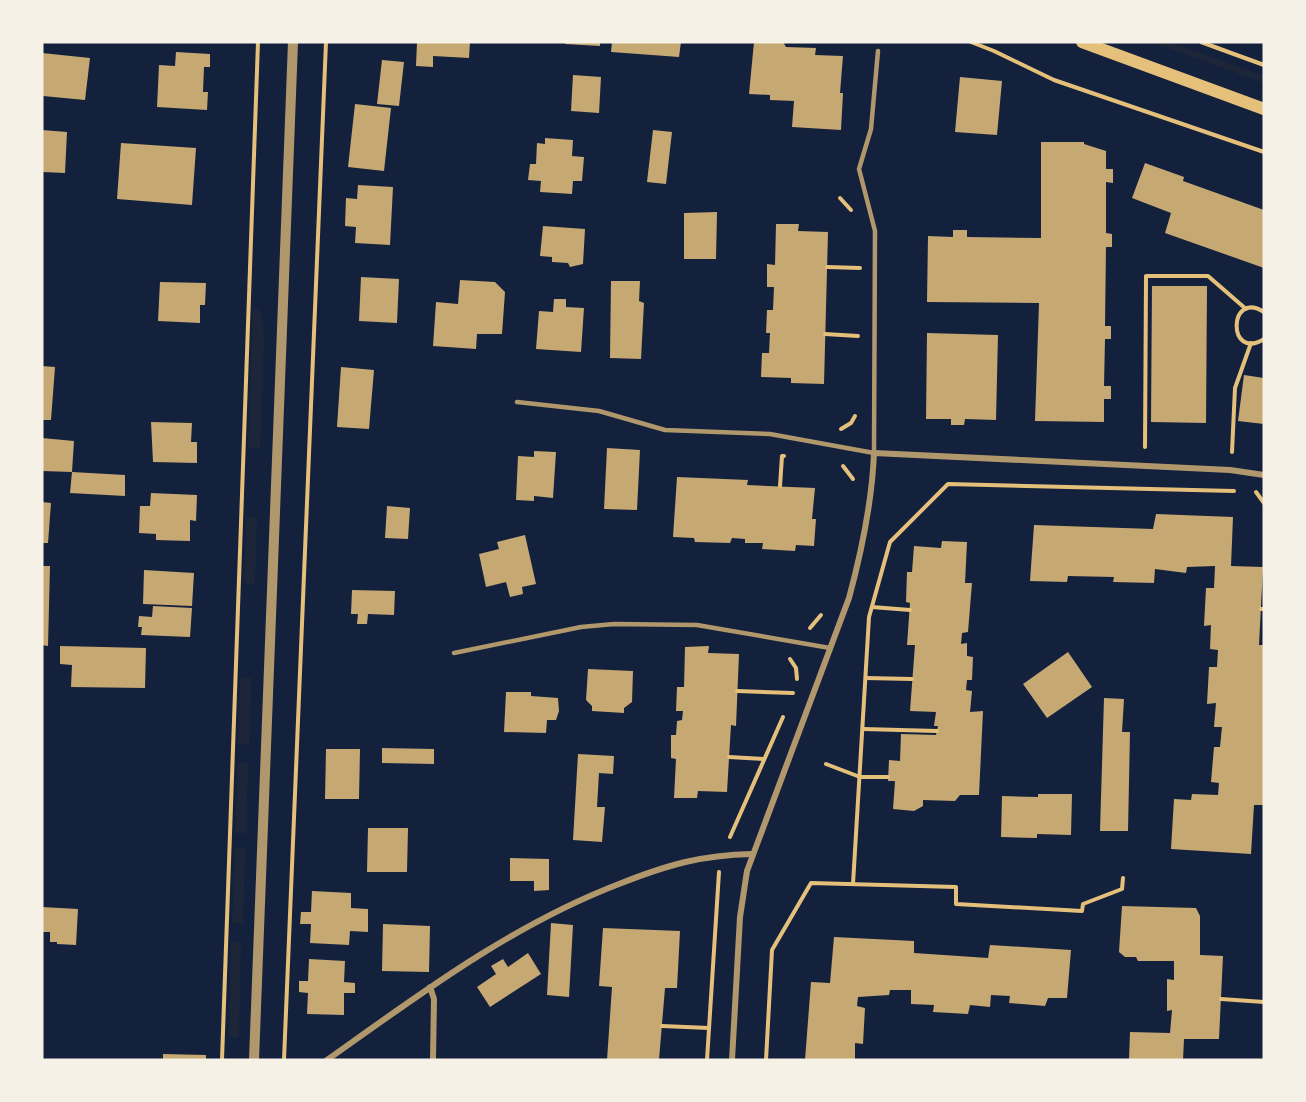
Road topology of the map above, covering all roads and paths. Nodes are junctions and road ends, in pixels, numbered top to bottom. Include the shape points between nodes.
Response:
1 (258, 42) edge
2 (293, 42) edge
3 (326, 42) edge
4 (971, 42) edge
5 (1082, 42) edge
6 (1201, 42) edge
7 (878, 51) dead end
8 (1264, 65) edge
9 (1264, 109) edge
10 (1264, 152) edge
11 (827, 267) dead end
12 (860, 268) dead end
13 (1246, 309) junction
14 (1264, 311) edge
15 (825, 334) dead end
16 (859, 336) dead end
17 (1264, 339) edge
18 (1251, 343) junction
19 (517, 402) dead end
20 (1145, 448) dead end
21 (1221, 450) dead end
22 (1232, 450) junction
23 (874, 453) junction
24 (792, 457) dead end
25 (1230, 470) junction
26 (1264, 475) edge
27 (780, 486) dead end
28 (1244, 492) dead end
29 (1256, 492) dead end
30 (1264, 502) edge
31 (872, 607) junction
32 (910, 610) dead end
33 (830, 648) junction
34 (454, 653) dead end
35 (866, 678) junction
36 (912, 679) dead end
37 (737, 691) dead end
38 (793, 693) dead end
39 (863, 729) junction
40 (937, 730) dead end
41 (729, 757) dead end
42 (764, 759) dead end
43 (826, 764) dead end
44 (860, 777) junction
45 (888, 777) dead end
46 (752, 855) junction
47 (1123, 878) dead end
48 (853, 884) junction
49 (430, 987) junction
50 (1221, 999) dead end
51 (1264, 1002) edge
52 (662, 1026) dead end
53 (709, 1028) dead end
54 (222, 1060) edge
55 (254, 1060) edge
56 (284, 1060) edge
57 (327, 1060) edge
58 (433, 1060) edge
59 (732, 1060) edge
60 (766, 1060) edge

1 - 54 path
2 - 55 street
3 - 56 path
4 - 10 path via 1054,80
5 - 9 main road
6 - 8 path
7 - 23 lane via 871,129 859,169 874,231
11 - 12 path
13 - 14 path
13 - 18 path via 1235,328 1240,338
13 - 20 path via 1208,276 1146,276
15 - 16 path
17 - 18 path
18 - 22 path via 1234,388
19 - 23 lane via 599,411 665,429 770,434
21 - 22 path
22 - 25 path
23 - 25 street
23 - 33 street via 872,498 861,556
24 - 27 path via 782,456
25 - 26 street
28 - 31 path via 948,484 890,542
29 - 30 path
31 - 32 path
31 - 35 path
33 - 34 lane via 697,625 614,624
33 - 46 street
35 - 36 path
35 - 39 path
37 - 38 path
39 - 40 path
39 - 44 path
41 - 42 path
43 - 44 path
44 - 45 path
44 - 48 path
46 - 49 street via 689,861 586,897 525,927
46 - 59 street via 740,917
47 - 48 path via 1122,890 1083,904 1082,911 956,904 956,887
48 - 60 path via 811,883 772,950
49 - 57 street
49 - 58 street via 435,999
50 - 51 path
52 - 53 path

